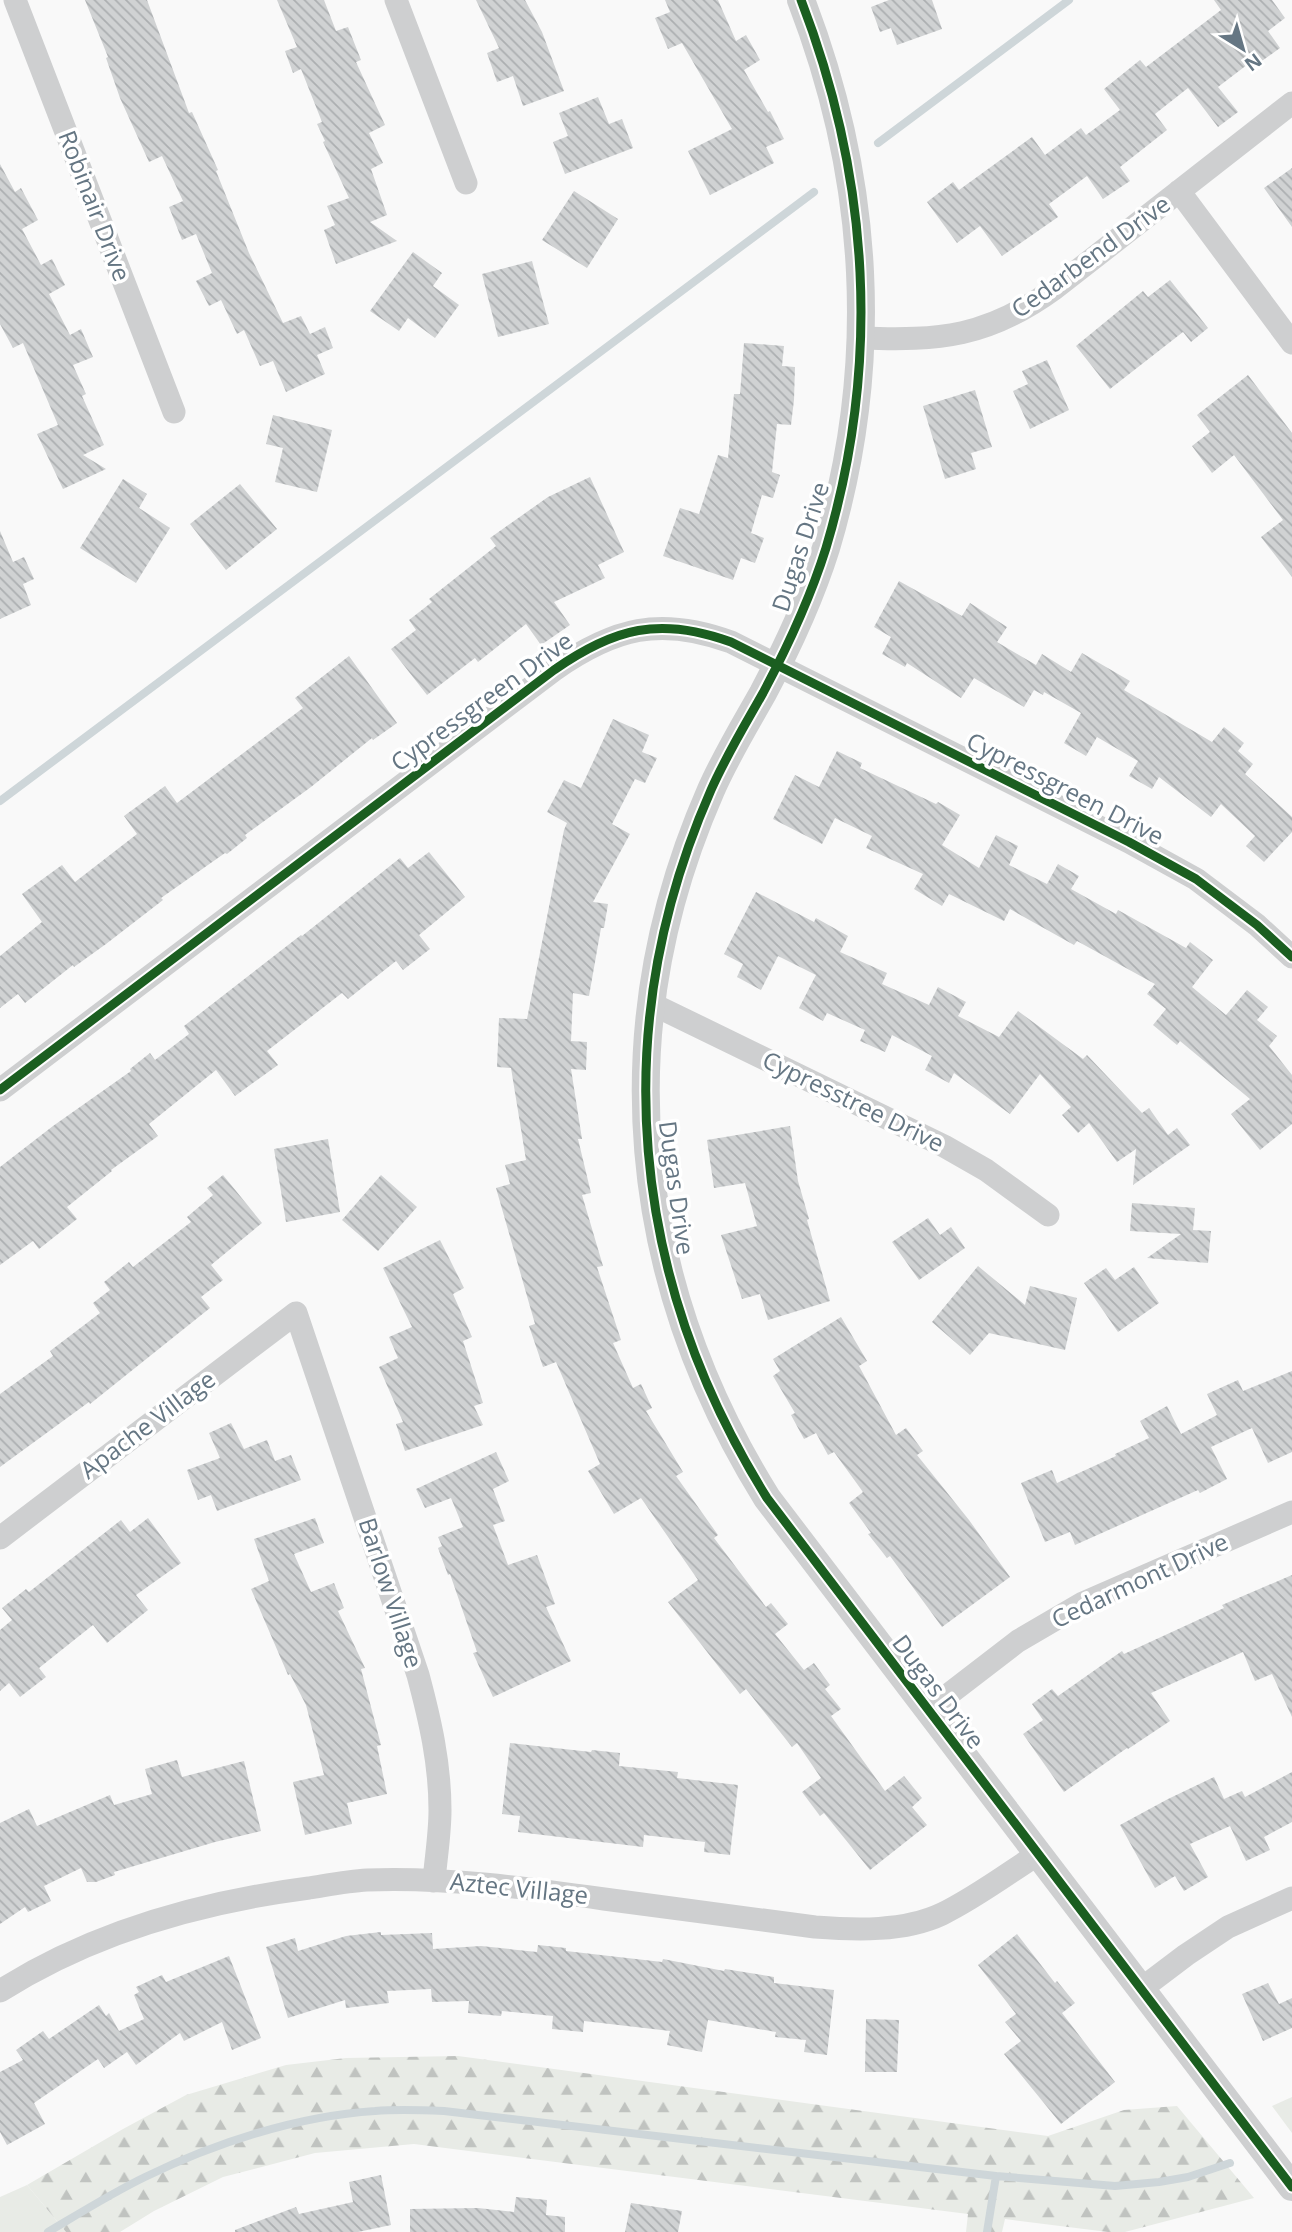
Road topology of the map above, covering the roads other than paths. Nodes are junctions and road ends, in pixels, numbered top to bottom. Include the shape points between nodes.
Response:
1 (15, 0) edge
2 (396, 0) edge
3 (801, 0) edge
4 (1292, 103) edge
5 (466, 183) dead end
6 (1179, 191) junction
7 (861, 338) junction
8 (1292, 343) edge
9 (174, 412) dead end
10 (777, 665) junction
11 (1292, 957) edge
12 (650, 1003) junction
13 (0, 1090) edge
14 (1048, 1215) dead end
15 (296, 1312) joint
16 (1292, 1512) edge
17 (0, 1538) edge
18 (928, 1711) junction
19 (1038, 1854) junction
20 (434, 1881) junction
21 (1292, 1898) edge
22 (1140, 1989) junction
23 (0, 1991) edge
24 (1292, 2187) edge

1 - 9 street, Robinair Drive
2 - 5 street
3 - 7 street, Dugas Drive via 821,55 851,182
4 - 6 street, Cedarbend Drive
6 - 7 street, Cedarbend Drive via 1020,313 943,337
6 - 8 street
7 - 10 street, Dugas Drive via 854,421 835,515 816,579
10 - 11 street, Cypressgreen Drive via 1196,879
10 - 12 street, Dugas Drive via 723,765 685,856
10 - 13 street, Cypressgreen Drive via 731,642 672,628 631,631 588,647
12 - 14 street, Cypresstree Drive via 944,1146
12 - 18 street, Dugas Drive via 646,1112 653,1189 682,1323 730,1434 767,1498
15 - 17 street, Apache Village
15 - 20 street, Barlow Village via 430,1718 440,1807
16 - 18 street, Cedarmont Drive via 1083,1603 1018,1641
18 - 19 street, Dugas Drive
19 - 20 street, Aztec Village via 941,1914 867,1928 815,1927 508,1885
19 - 22 street, Dugas Drive
20 - 23 street, Aztec Village via 365,1880 189,1909 114,1934
21 - 22 street via 1216,1934
22 - 24 street, Dugas Drive

